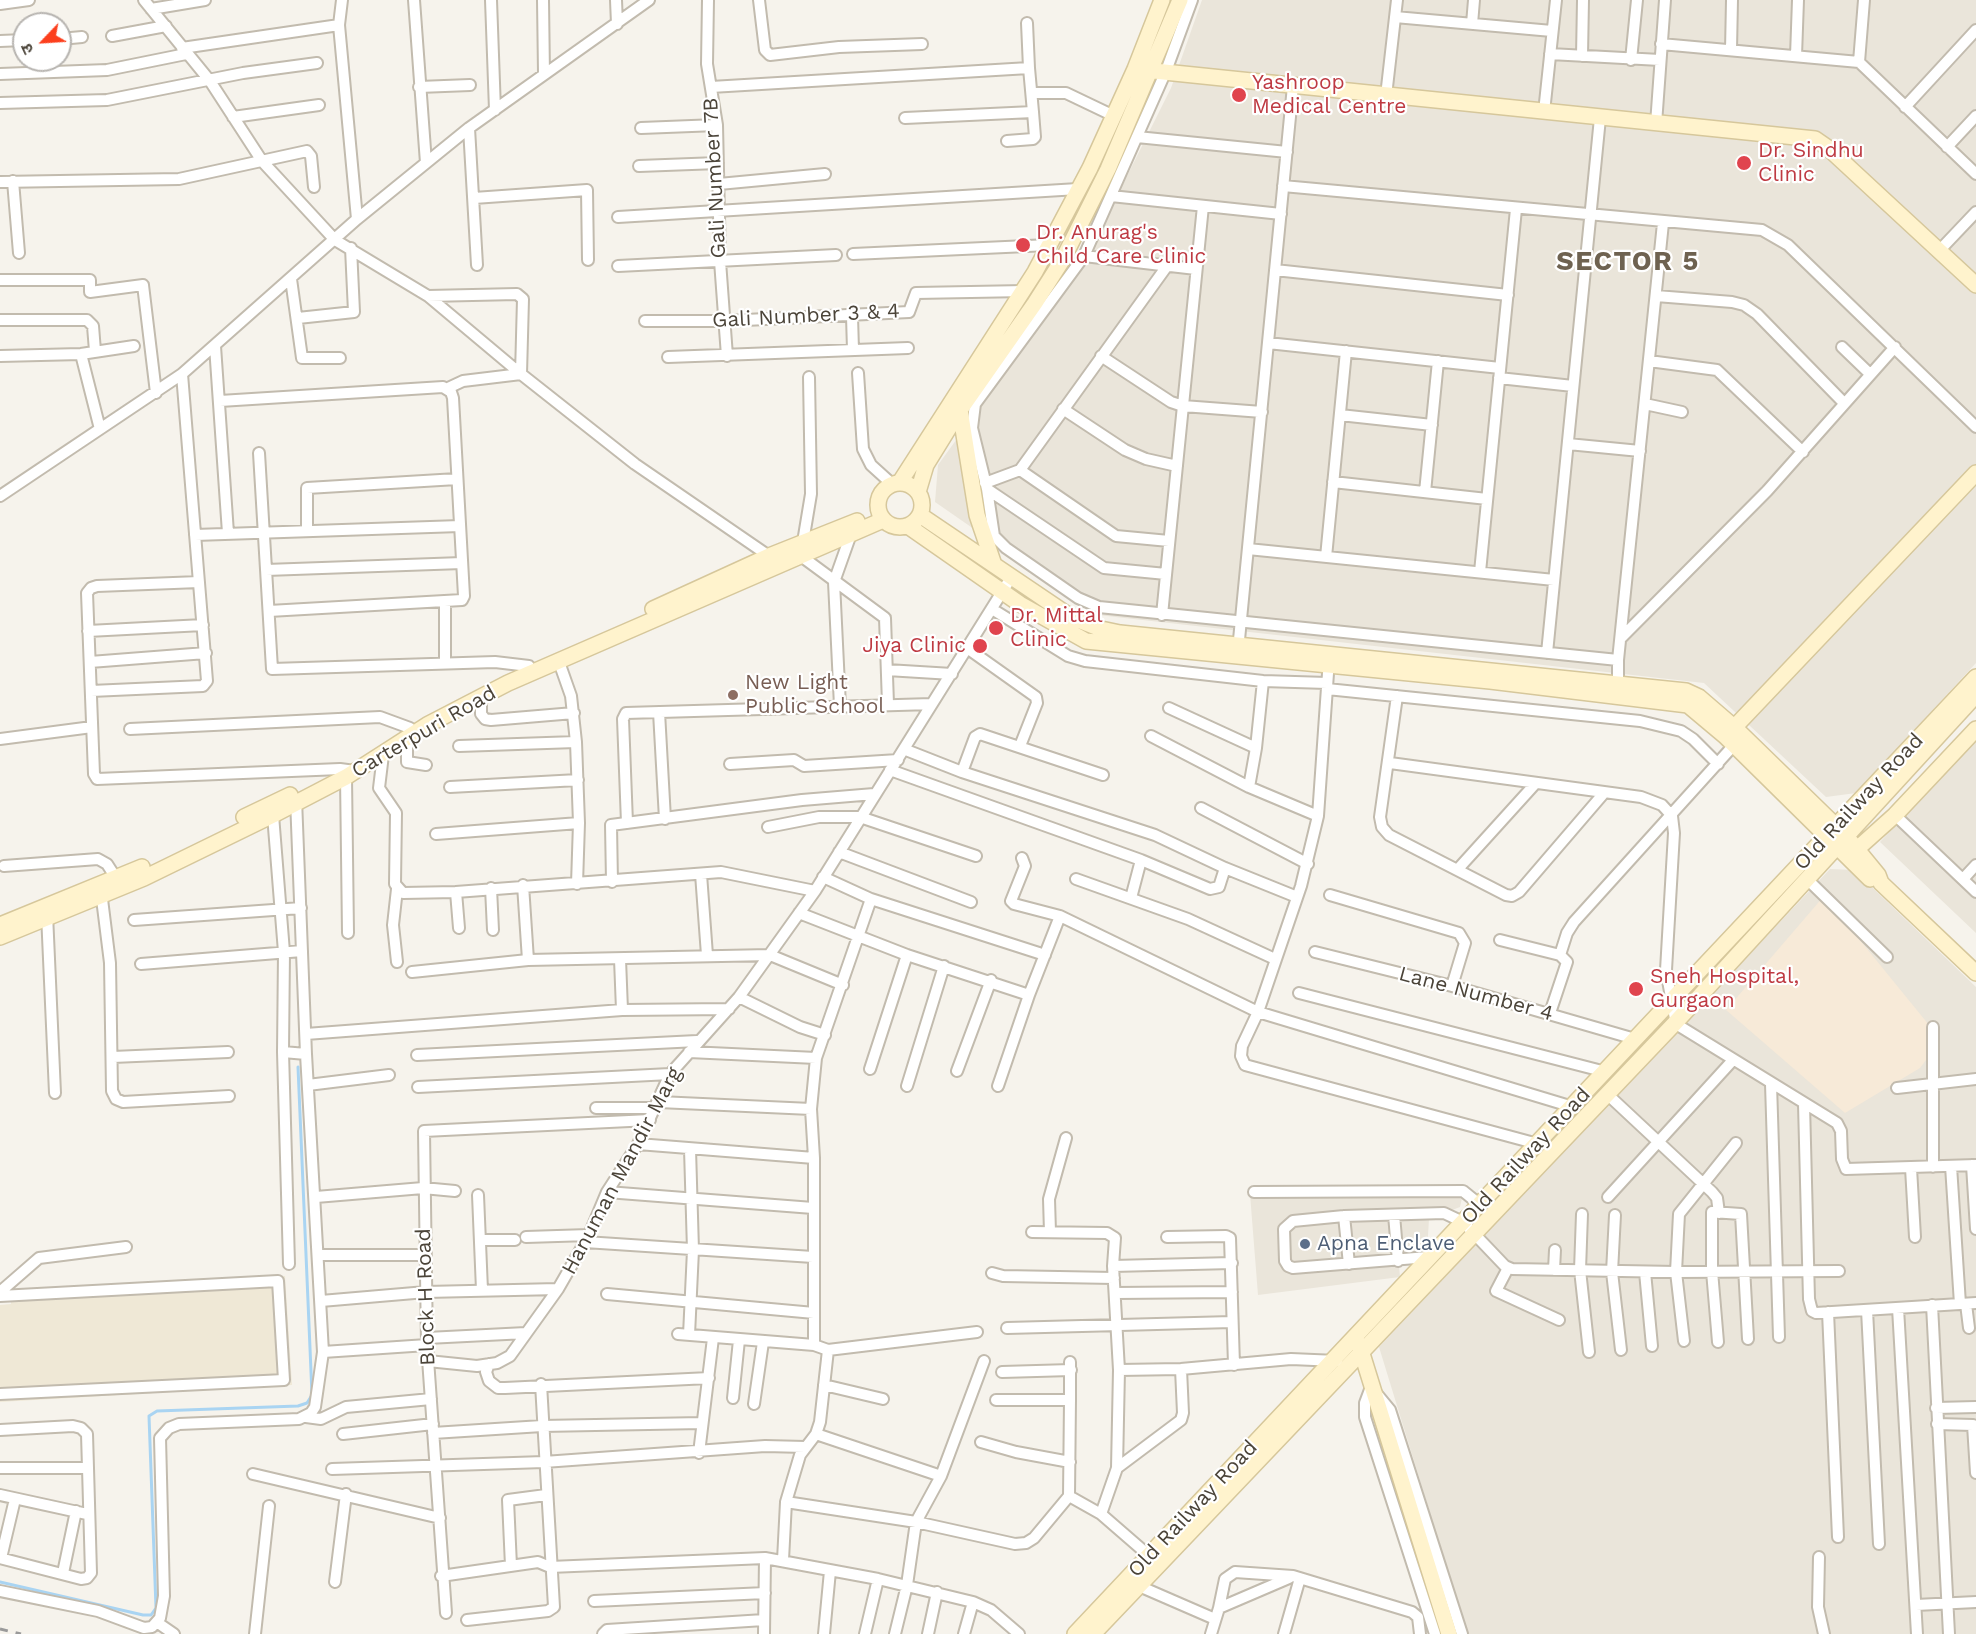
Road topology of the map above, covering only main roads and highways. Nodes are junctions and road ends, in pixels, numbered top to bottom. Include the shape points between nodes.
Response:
1 (1162, 0) edge
2 (1180, 0) edge
3 (1135, 69) junction
4 (1151, 70) junction
5 (1976, 285) edge
6 (960, 410) junction
7 (1976, 473) edge
8 (896, 483) junction
9 (918, 492) junction
10 (920, 514) junction
11 (881, 516) junction
12 (908, 526) junction
13 (802, 549) junction
14 (993, 562) junction
15 (1238, 650) junction
16 (1976, 677) edge
17 (1976, 694) edge
18 (1976, 729) edge
19 (408, 733) junction
20 (1731, 736) junction
21 (347, 773) junction
22 (296, 798) junction
23 (1872, 807) junction
24 (1891, 818) junction
25 (1830, 830) junction
26 (1842, 841) junction
27 (1857, 849) junction
28 (1881, 883) junction
29 (101, 890) junction
30 (46, 912) junction
31 (0, 925) edge
32 (0, 937) edge
33 (1976, 973) edge
34 (1358, 1343) junction
35 (1154, 1560) junction
36 (1075, 1634) edge
37 (1093, 1634) edge
38 (1449, 1634) edge

1 - 3 main road
2 - 4 main road
3 - 4 main road
3 - 8 main road via 1025,291
4 - 5 main road via 1815,139
4 - 6 main road via 1063,259
6 - 9 main road via 926,465
6 - 14 main road via 977,515
7 - 20 main road
8 - 9 main road via 912,486
8 - 11 main road via 880,495
9 - 10 main road
10 - 12 main road
10 - 14 main road
11 - 12 main road via 898,527
11 - 13 main road, Carterpuri Road
11 - 13 main road, Carterpuri Road via 851,534
12 - 15 main road via 1002,591 1086,641
13 - 19 main road, Carterpuri Road
13 - 19 main road, Carterpuri Road via 769,556 529,666
14 - 15 main road via 1071,616 1094,627
15 - 20 main road via 1618,690 1686,691 1699,697
16 - 25 main road, Old Railway Road
17 - 23 main road, Old Railway Road
18 - 24 main road
19 - 21 main road, Carterpuri Road
19 - 21 main road, Carterpuri Road via 383,755
20 - 25 main road
21 - 22 main road, Carterpuri Road
22 - 29 main road, Carterpuri Road via 116,878
22 - 29 main road, Carterpuri Road via 273,814 144,878
23 - 24 main road
23 - 26 main road, Old Railway Road
24 - 27 main road
25 - 26 main road
25 - 34 main road, Old Railway Road via 1789,879 1428,1257
26 - 27 main road
26 - 28 main road via 1874,882
26 - 34 main road, Old Railway Road via 1472,1235
27 - 28 main road
28 - 33 main road
29 - 30 main road, Carterpuri Road
30 - 31 main road, Carterpuri Road
30 - 32 main road, Carterpuri Road
34 - 35 main road, Old Railway Road
34 - 38 main road
35 - 36 main road, Old Railway Road
35 - 37 main road, Old Railway Road via 1139,1586

